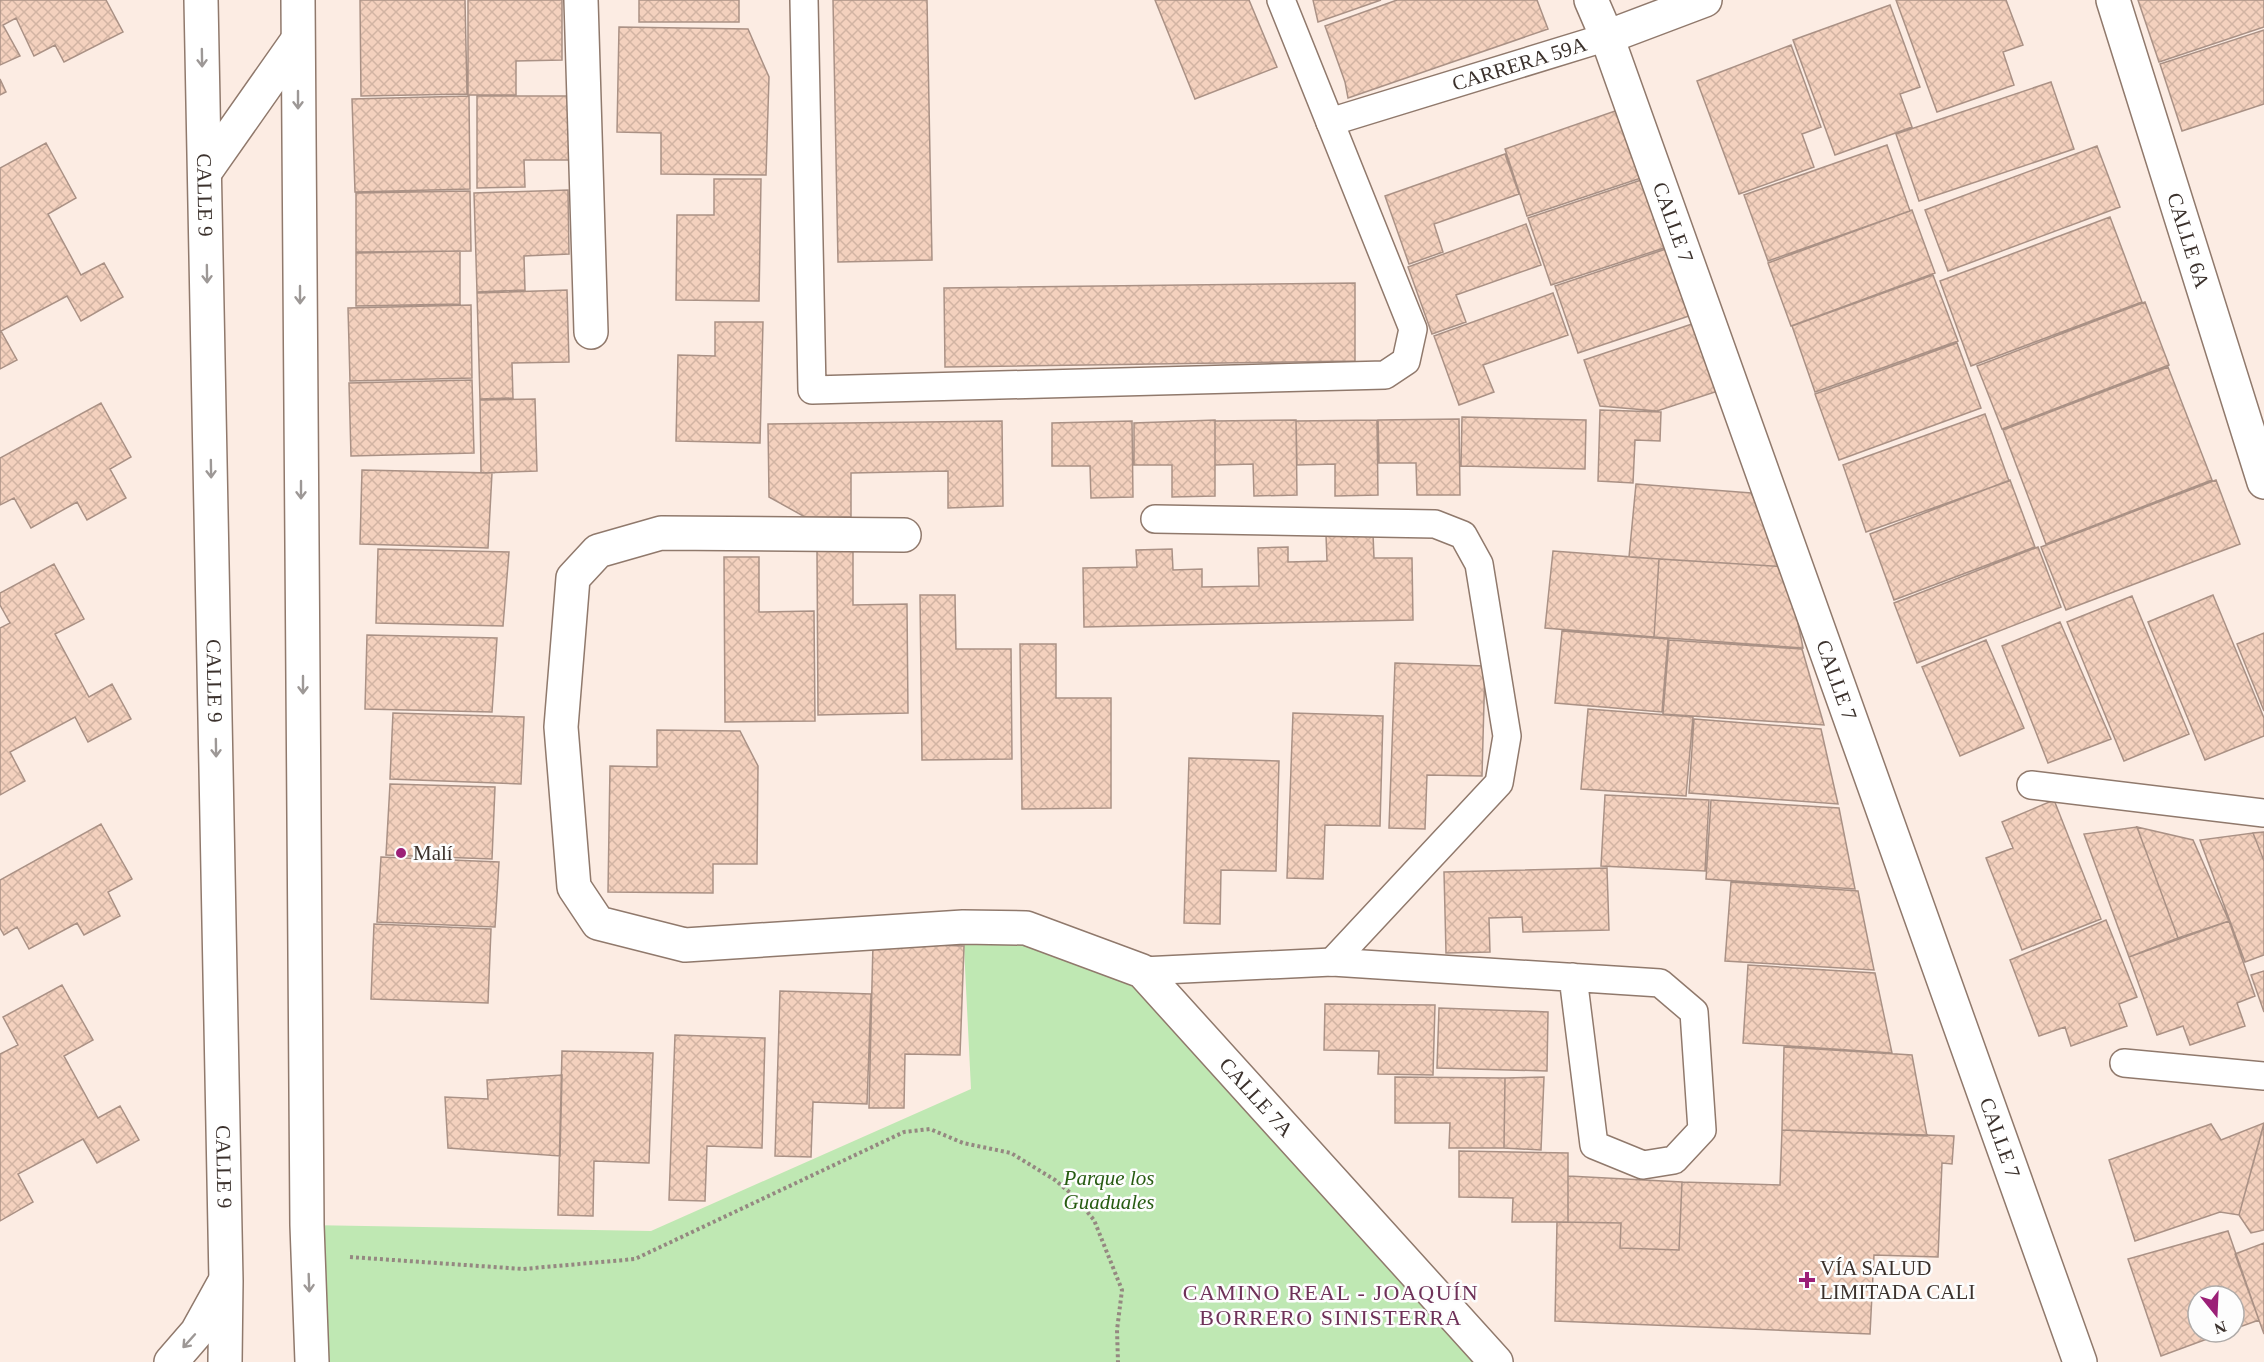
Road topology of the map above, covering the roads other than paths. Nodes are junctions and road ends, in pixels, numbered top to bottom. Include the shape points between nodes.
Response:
1 (201, 0) edge
2 (298, 0) edge
3 (581, 0) edge
4 (804, 0) edge
5 (1281, 0) edge
6 (1591, 0) edge
7 (1706, 0) edge
8 (2113, 0) edge
9 (1607, 37) junction
10 (297, 40) junction
11 (1330, 122) junction
12 (205, 172) junction
13 (591, 332) dead end
14 (2264, 482) edge
15 (1155, 519) dead end
16 (904, 535) dead end
17 (2031, 785) dead end
18 (2264, 813) edge
19 (1332, 962) junction
20 (1143, 971) junction
21 (1573, 977) junction
22 (2124, 1063) dead end
23 (2264, 1076) edge
24 (226, 1281) junction
25 (171, 1362) edge
26 (225, 1362) edge
27 (312, 1362) edge
28 (1496, 1362) edge
29 (2080, 1362) edge

1 -> 12 street, CALLE 9
2 - 10 street
3 - 13 street
4 - 11 lane via 812,390 1384,375 1406,362 1413,329
5 - 11 lane
6 - 9 street, CALLE 7
7 - 9 street, CARRERA 59A
8 - 14 street, CALLE 6A
9 - 11 lane, CARRERA 59A
9 - 29 street, CALLE 7
10 - 12 street
10 -> 27 street via 307,1213
12 -> 24 street, CALLE 9
15 - 19 lane via 1435,524 1463,536 1479,564 1507,736 1499,783
16 - 20 street, CALLE 7A via 661,533 598,550 573,578 561,727 574,886 598,923 686,945 963,927 1026,928
17 - 18 lane
19 - 20 lane
19 - 21 lane
20 - 28 street, CALLE 7A
21 - 21 lane via 1660,983 1694,1012 1702,1130 1674,1160 1643,1165 1594,1145
22 - 23 lane
24 -> 25 street via 197,1332
24 - 26 street, CALLE 9

